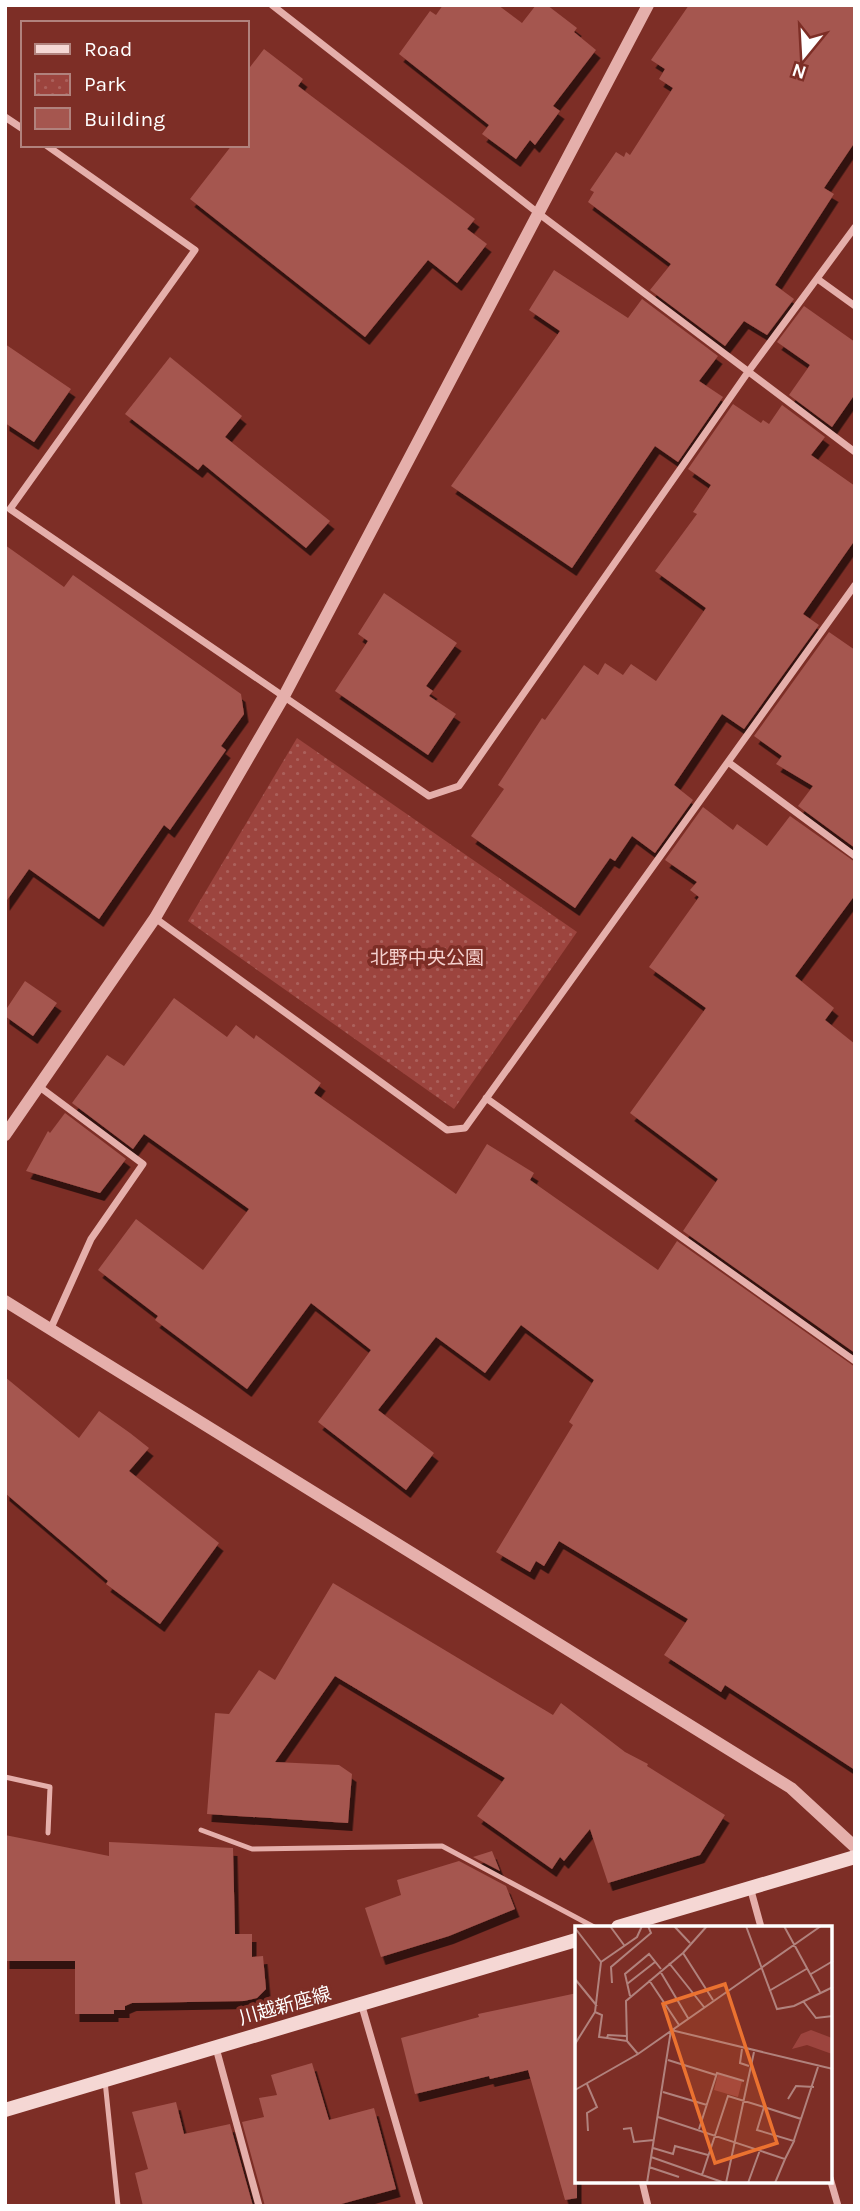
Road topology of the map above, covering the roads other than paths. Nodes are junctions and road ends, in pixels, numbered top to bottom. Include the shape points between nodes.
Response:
1 (272, 5) edge
2 (648, 5) edge
3 (5, 117) edge
4 (21, 128) edge
5 (49, 147) edge
6 (538, 213) junction
7 (855, 227) edge
8 (819, 279) junction
9 (855, 306) edge
10 (748, 372) junction
11 (855, 452) edge
12 (8, 507) edge
13 (855, 585) edge
14 (283, 698) junction
15 (728, 762) junction
16 (855, 856) edge
17 (155, 918) junction
18 (41, 1088) junction
19 (486, 1098) junction
20 (5, 1135) edge
21 (5, 1301) edge
22 (50, 1330) junction
23 (855, 1362) edge
24 (5, 1777) edge
25 (201, 1830) dead end
26 (48, 1833) dead end
27 (855, 1847) edge
28 (855, 1857) edge
29 (750, 1886) junction
30 (592, 1926) edge
31 (621, 1926) edge
32 (761, 1926) edge
33 (575, 1940) edge
34 (361, 2003) junction
35 (216, 2046) junction
36 (104, 2081) junction
37 (5, 2110) edge
38 (642, 2183) edge
39 (831, 2183) edge
40 (118, 2206) edge
41 (259, 2206) edge
42 (420, 2206) edge
43 (648, 2206) edge
44 (838, 2206) edge

1 - 6 street
2 - 6 street
3 - 4 street
5 - 12 street via 195,250
6 - 10 street
6 - 14 street
7 - 8 street
8 - 9 street
8 - 10 street
10 - 11 street
10 - 14 street via 458,786 429,796
12 - 14 street
13 - 15 street
14 - 17 street
15 - 16 street
15 - 19 street
17 - 18 street
17 - 19 street via 447,1130 465,1128
18 - 20 street
18 - 22 street via 144,1164 91,1238
19 - 23 street
21 - 22 street
22 - 27 street via 791,1788
24 - 26 lane via 50,1787
25 - 30 lane via 252,1849 442,1846
28 - 29 main road
29 - 31 main road
29 - 32 street
33 - 34 main road, 川越新座線
34 - 35 main road, 川越新座線
34 - 42 street
35 - 36 main road, 川越新座線
35 - 41 street
36 - 37 main road, 川越新座線
36 - 40 lane
38 - 43 street
39 - 44 street

